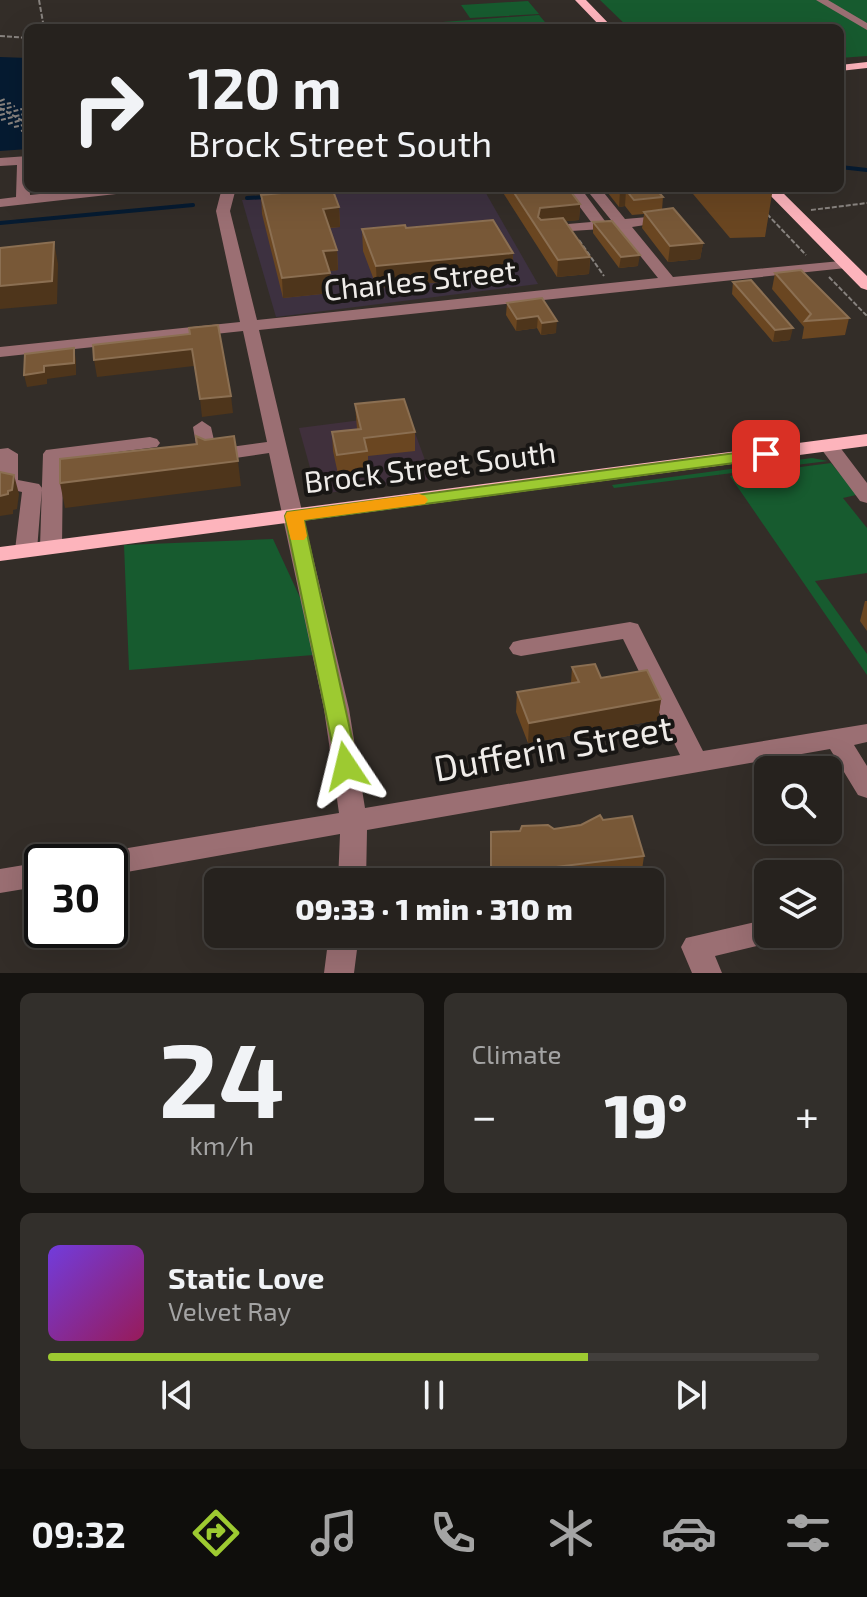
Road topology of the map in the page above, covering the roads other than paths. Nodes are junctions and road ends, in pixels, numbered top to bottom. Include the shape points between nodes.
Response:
1 (580, 0) edge
2 (821, 0) edge
3 (837, 9) junction
4 (604, 24) edge
5 (867, 27) edge
6 (867, 34) edge
7 (867, 65) edge
8 (844, 68) edge
9 (24, 160) edge
10 (0, 162) edge
11 (24, 187) edge
12 (71, 192) edge
13 (228, 192) edge
14 (576, 192) edge
15 (596, 192) edge
16 (774, 192) edge
17 (23, 201) junction
18 (0, 203) edge
19 (666, 218) edge
20 (622, 224) junction
21 (601, 226) junction
22 (545, 230) edge
23 (846, 263) junction
24 (669, 283) junction
25 (867, 285) edge
26 (250, 328) junction
27 (0, 352) edge
28 (202, 427) dead end
29 (867, 440) edge
30 (150, 443) dead end
31 (278, 446) junction
32 (829, 446) junction
33 (0, 455) edge
34 (859, 477) edge
35 (867, 497) edge
36 (294, 516) junction
37 (51, 547) junction
38 (26, 550) junction
39 (0, 554) edge
40 (521, 648) dead end
41 (867, 733) edge
42 (837, 739) junction
43 (696, 762) junction
44 (867, 788) edge
45 (352, 821) junction
46 (128, 860) edge
47 (352, 868) edge
48 (24, 877) edge
49 (0, 881) edge
50 (754, 935) edge
51 (342, 948) edge
52 (339, 973) edge
53 (707, 973) edge

1 - 4 main road
2 - 3 street
3 - 5 street
3 - 6 street
7 - 8 main road
9 - 10 street
11 - 17 street
12 - 17 street
13 - 26 street via 223,211
14 - 21 street
15 - 20 street
16 - 23 main road
17 - 18 street
19 - 20 street
20 - 21 street
20 - 24 street
21 - 22 street
23 - 24 street, Charles Street via 751,280
23 - 25 main road
24 - 26 street, Charles Street
26 - 27 street, Charles Street
26 - 31 street
28 - 31 street via 208,456
29 - 32 main road, Brock Street South
30 - 37 street via 53,454
31 - 36 street
32 - 34 street
32 - 36 main road, Brock Street South
33 - 38 street via 8,454 8,484 32,488
34 - 35 street
36 - 37 main road, Brock Street South
36 - 45 street via 342,741
37 - 38 main road, Brock Street South
38 - 39 main road, Brock Street South
40 - 43 street via 630,630
41 - 42 street, Dufferin Street
42 - 43 street, Dufferin Street
42 - 44 street
43 - 45 street, Dufferin Street
45 - 46 street, Dufferin Street
45 - 47 street
48 - 49 street
50 - 53 street via 696,947
51 - 52 street

